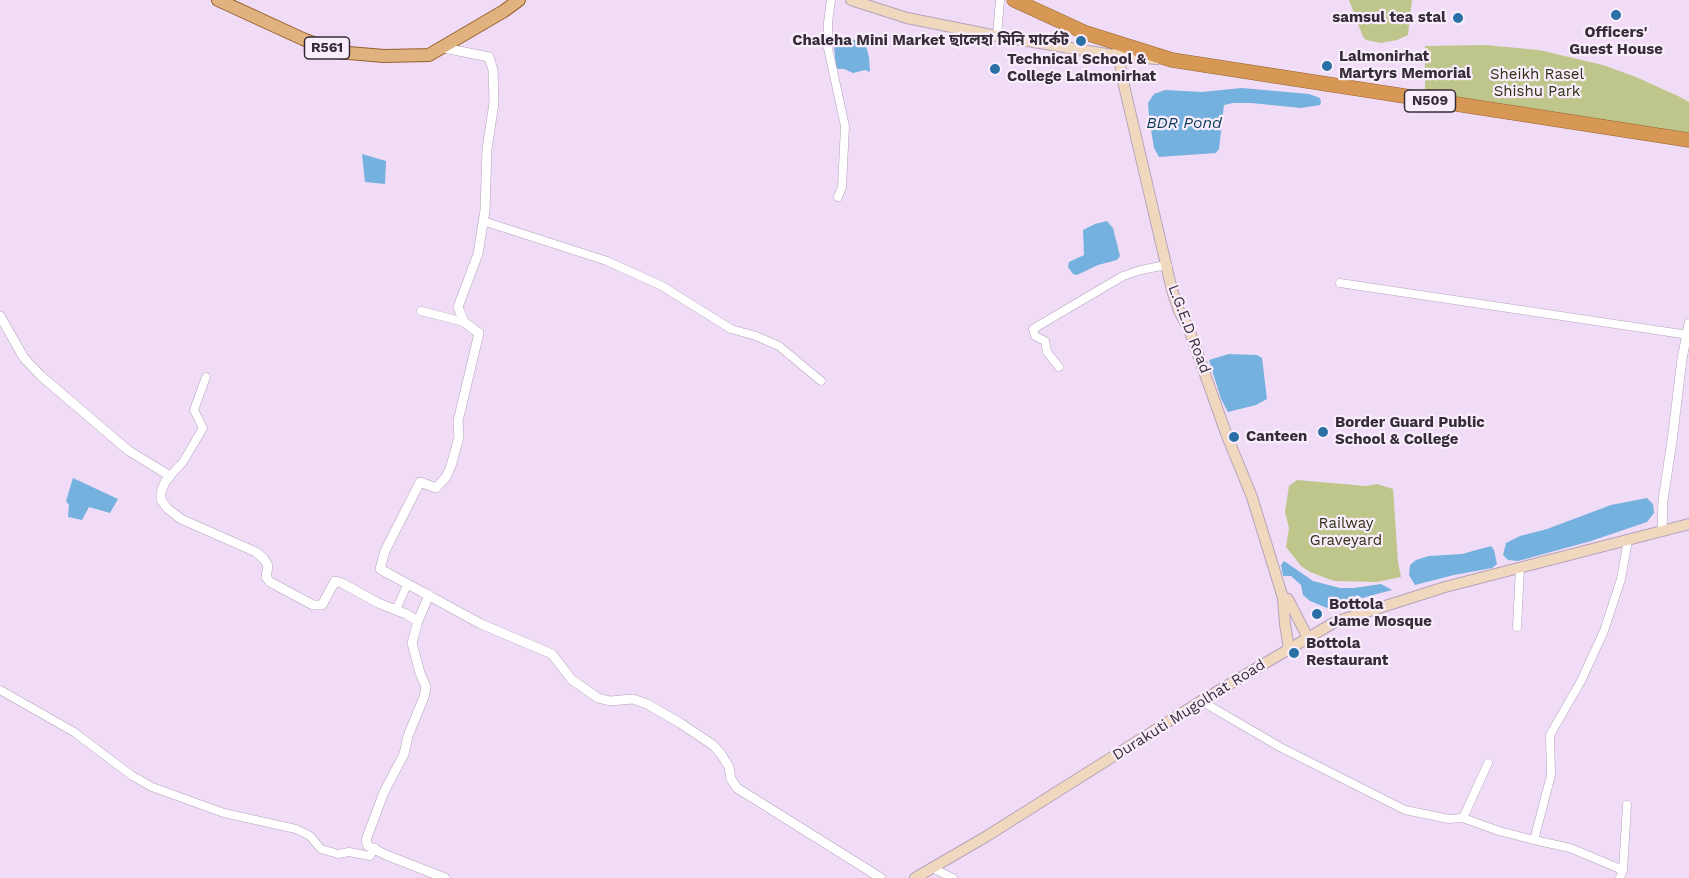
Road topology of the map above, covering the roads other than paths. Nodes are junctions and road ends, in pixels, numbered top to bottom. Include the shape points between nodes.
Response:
1 (519, 0) edge
2 (831, 0) edge
3 (851, 0) edge
4 (1000, 0) edge
5 (1014, 0) edge
6 (222, 1) edge
7 (997, 36) junction
8 (444, 48) junction
9 (1118, 49) junction
10 (1689, 140) edge
11 (838, 196) dead end
12 (483, 222) junction
13 (1168, 267) junction
14 (1340, 283) dead end
15 (421, 311) dead end
16 (0, 316) edge
17 (464, 322) junction
18 (1689, 323) edge
19 (1688, 335) edge
20 (1059, 367) dead end
21 (206, 378) dead end
22 (821, 381) dead end
23 (170, 476) junction
24 (1689, 525) edge
25 (1662, 531) junction
26 (1628, 540) junction
27 (1520, 568) junction
28 (407, 585) junction
29 (429, 595) junction
30 (1283, 598) junction
31 (396, 610) junction
32 (418, 621) junction
33 (1517, 627) dead end
34 (1308, 638) junction
35 (1289, 649) junction
36 (0, 690) edge
37 (1202, 701) junction
38 (1488, 763) dead end
39 (1627, 805) dead end
40 (1463, 818) junction
41 (1534, 840) junction
42 (375, 849) junction
43 (933, 868) junction
44 (1622, 874) edge
45 (445, 878) edge
46 (881, 878) edge
47 (915, 878) edge
48 (953, 878) edge

1 - 8 main road, R561
2 - 11 street via 828,48 845,126 842,187
3 - 7 main road via 907,18
4 - 7 street
5 - 9 highway, N509
6 - 8 main road, R561 via 337,52 411,56 429,55
7 - 9 main road
8 - 12 street via 489,57 494,70 495,103
9 - 10 highway, N509
9 - 13 main road, L.G.E.D Road
12 - 17 street via 478,254 458,307
12 - 22 street via 608,261 662,286 731,329 778,346
13 - 20 street via 1123,276 1033,329 1035,336 1045,341 1047,352
13 - 30 main road, L.G.E.D Road via 1179,311 1189,328 1252,497
14 - 19 street
15 - 17 street
16 - 23 street via 24,358 41,376 129,451
17 - 28 street via 479,333 451,466 435,488 420,482 380,569
18 - 19 street
19 - 25 street via 1663,500
21 - 23 street via 194,410 203,428
23 - 31 street via 160,492 168,509 181,519 256,552 268,566 266,577 280,588 313,605 322,605 335,581
24 - 25 main road, Durakuti Mugolhat Road
25 - 26 main road, Durakuti Mugolhat Road
26 - 27 main road, Durakuti Mugolhat Road
26 - 41 street via 1621,579 1604,631 1550,735 1551,775
27 - 33 street
27 - 34 main road, Durakuti Mugolhat Road via 1372,609 1335,622
28 - 29 street
28 - 31 street
29 - 32 street
29 - 46 street via 489,628 552,654 571,679 598,698 633,699 680,723 721,754 736,788
30 - 34 main road via 1288,599
30 - 35 main road
31 - 32 street
32 - 42 street via 412,643 426,687 404,754 366,840
34 - 35 main road, Durakuti Mugolhat Road
35 - 37 main road, Durakuti Mugolhat Road
36 - 42 street via 74,732 152,787 224,813 296,829 310,836 321,849 338,854 370,856
37 - 40 street via 1280,747 1406,810
37 - 43 main road, Durakuti Mugolhat Road
38 - 40 street
39 - 44 street
40 - 41 street
41 - 44 street via 1570,848
42 - 45 street
43 - 47 main road, Durakuti Mugolhat Road
43 - 48 street

